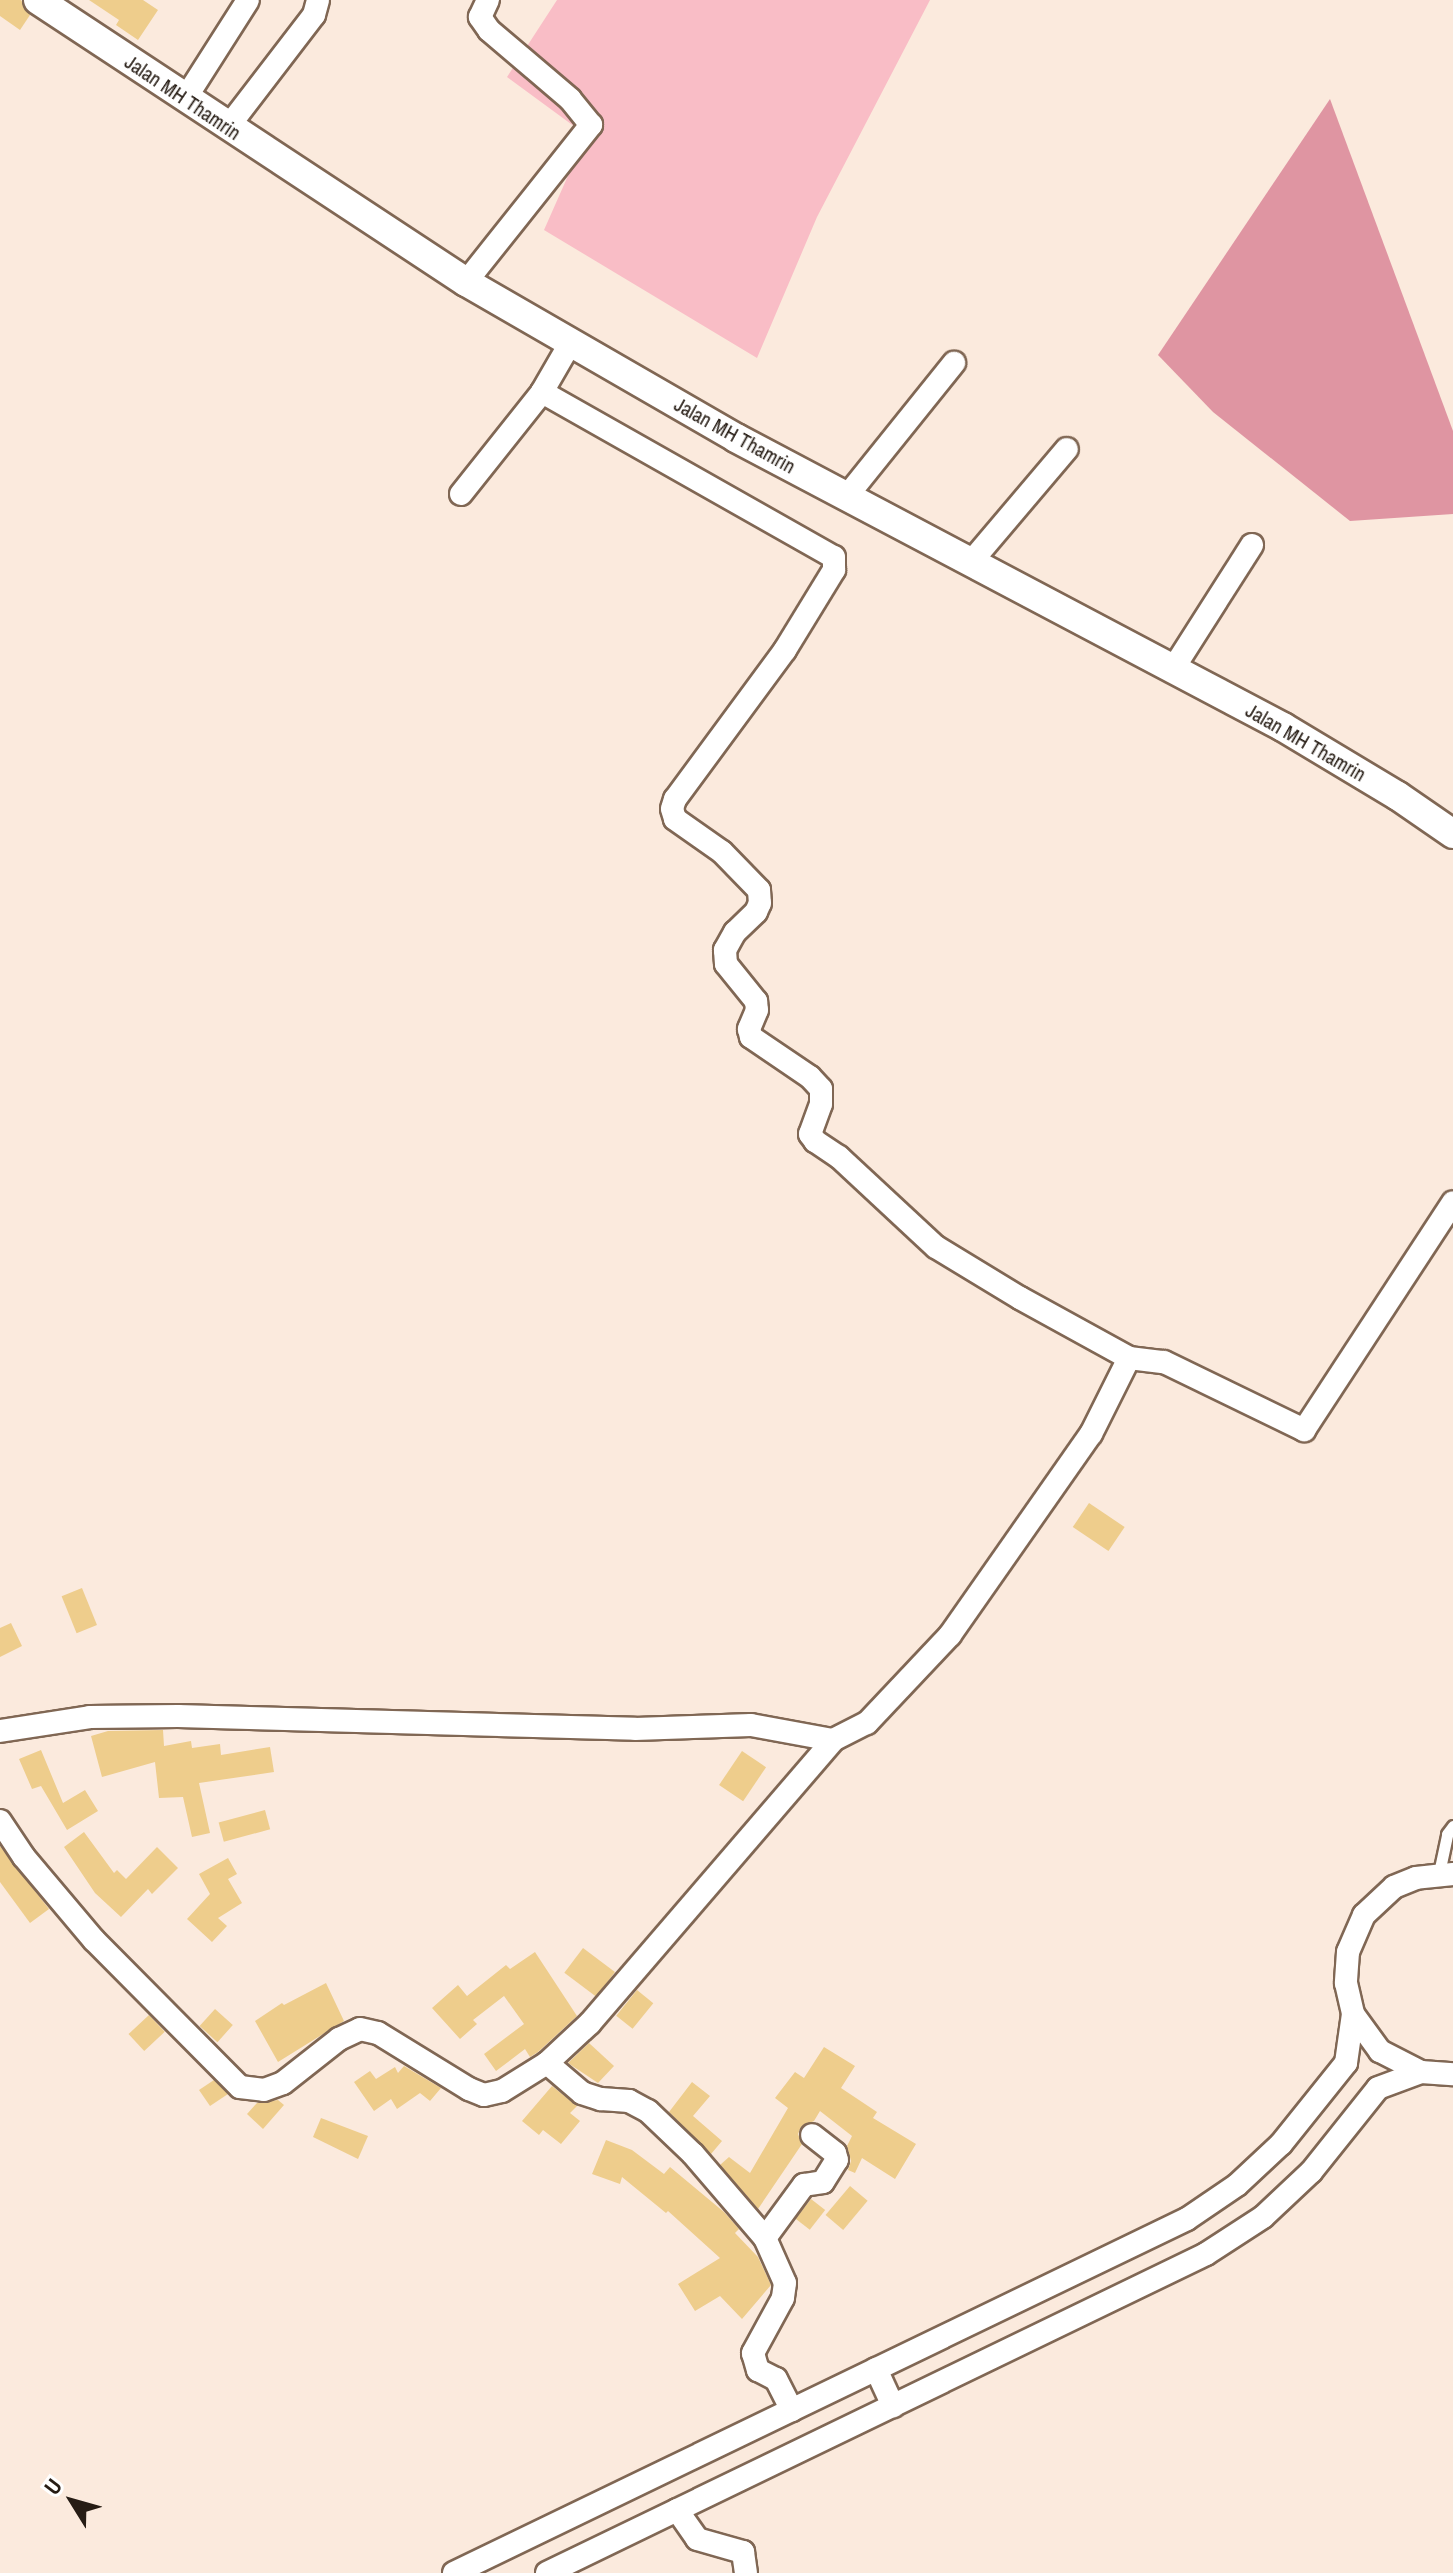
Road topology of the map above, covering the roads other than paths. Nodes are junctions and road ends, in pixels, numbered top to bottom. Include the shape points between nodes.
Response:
1 (248, 0) edge
2 (318, 0) edge
3 (488, 0) edge
4 (52, 4) edge
5 (185, 99) junction
6 (228, 127) junction
7 (466, 282) junction
8 (571, 342) junction
9 (954, 363) dead end
10 (542, 392) junction
11 (1067, 449) dead end
12 (461, 494) dead end
13 (847, 496) junction
14 (1252, 545) dead end
15 (971, 562) junction
16 (1173, 669) junction
17 (1449, 825) edge
18 (1453, 1202) edge
19 (1129, 1358) junction
20 (0, 1731) edge
21 (833, 1740) junction
22 (0, 1821) edge
23 (1453, 1826) edge
24 (1446, 1874) edge
25 (1353, 2014) junction
26 (547, 2063) junction
27 (1421, 2072) junction
28 (1453, 2074) edge
29 (812, 2135) dead end
30 (765, 2238) junction
31 (876, 2369) junction
32 (893, 2406) junction
33 (792, 2410) junction
34 (677, 2510) junction
35 (454, 2573) edge
36 (547, 2573) edge
37 (746, 2573) edge

1 - 5 street
2 - 6 street via 314,15
3 - 7 street via 480,17 489,30 570,99 591,125
4 - 5 street, Jalan MH Thamrin
5 - 6 street, Jalan MH Thamrin
6 - 7 street, Jalan MH Thamrin
7 - 8 street, Jalan MH Thamrin
8 - 10 street
8 - 13 street, Jalan MH Thamrin
9 - 13 street
10 - 12 street
10 - 19 street via 834,557 834,570 785,650 672,809 675,819 722,852 759,890 756,912 725,950 726,964 756,1001 751,1037 821,1089 810,1134 815,1141 936,1247
11 - 15 street
13 - 15 street, Jalan MH Thamrin
14 - 16 street
15 - 16 street, Jalan MH Thamrin
16 - 17 street, Jalan MH Thamrin
18 - 19 street via 1304,1430 1164,1362
19 - 21 street via 1091,1434 950,1635 867,1723
20 - 21 street via 90,1717 178,1716 635,1729 751,1725
21 - 26 street via 651,1955
22 - 26 street via 94,1940 240,2087 264,2090 283,2083 360,2029 378,2033 484,2095 502,2091
23 - 24 lane via 1447,1834
24 - 25 street via 1394,1887 1364,1915 1348,1952 1346,1983
25 - 27 street via 1380,2051
25 - 31 street via 1346,2063 1281,2144 1237,2185 1187,2219
26 - 30 street via 582,2093 639,2104 693,2154
27 - 28 street
27 - 32 street via 1378,2088 1311,2172 1263,2217 1206,2254
29 - 30 street via 837,2160 823,2182 804,2185
30 - 33 street via 785,2283 783,2298 753,2353 758,2370 776,2379
31 - 32 street
31 - 33 street
32 - 34 street
33 - 35 street
34 - 36 street
34 - 37 street via 697,2539 743,2552

